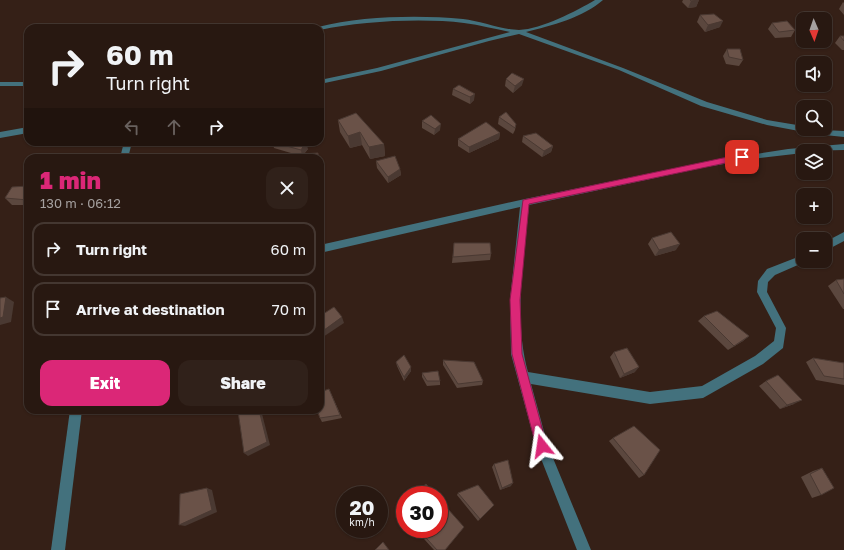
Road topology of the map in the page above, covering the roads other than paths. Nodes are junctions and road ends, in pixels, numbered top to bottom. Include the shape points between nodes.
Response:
1 (600, 0) edge
2 (324, 27) edge
3 (520, 32) junction
4 (324, 81) edge
5 (0, 84) edge
6 (24, 84) edge
7 (24, 131) edge
8 (844, 134) edge
9 (0, 135) edge
10 (844, 147) edge
11 (525, 202) junction
12 (844, 236) edge
13 (832, 243) edge
14 (324, 248) edge
15 (796, 261) edge
16 (523, 377) junction
17 (75, 414) edge
18 (58, 550) edge
19 (584, 550) edge

1 - 3 street via 570,17
2 - 3 street via 342,23 413,19 464,21
3 - 4 street
3 - 8 street via 704,104 767,122
5 - 6 street
7 - 9 street
10 - 11 street via 742,157
11 - 14 street
11 - 16 street via 515,300 517,354
12 - 13 street
15 - 16 street via 771,272 763,281 762,292 780,328 779,344 759,360 703,392 650,398
16 - 19 street via 542,446
17 - 18 street

